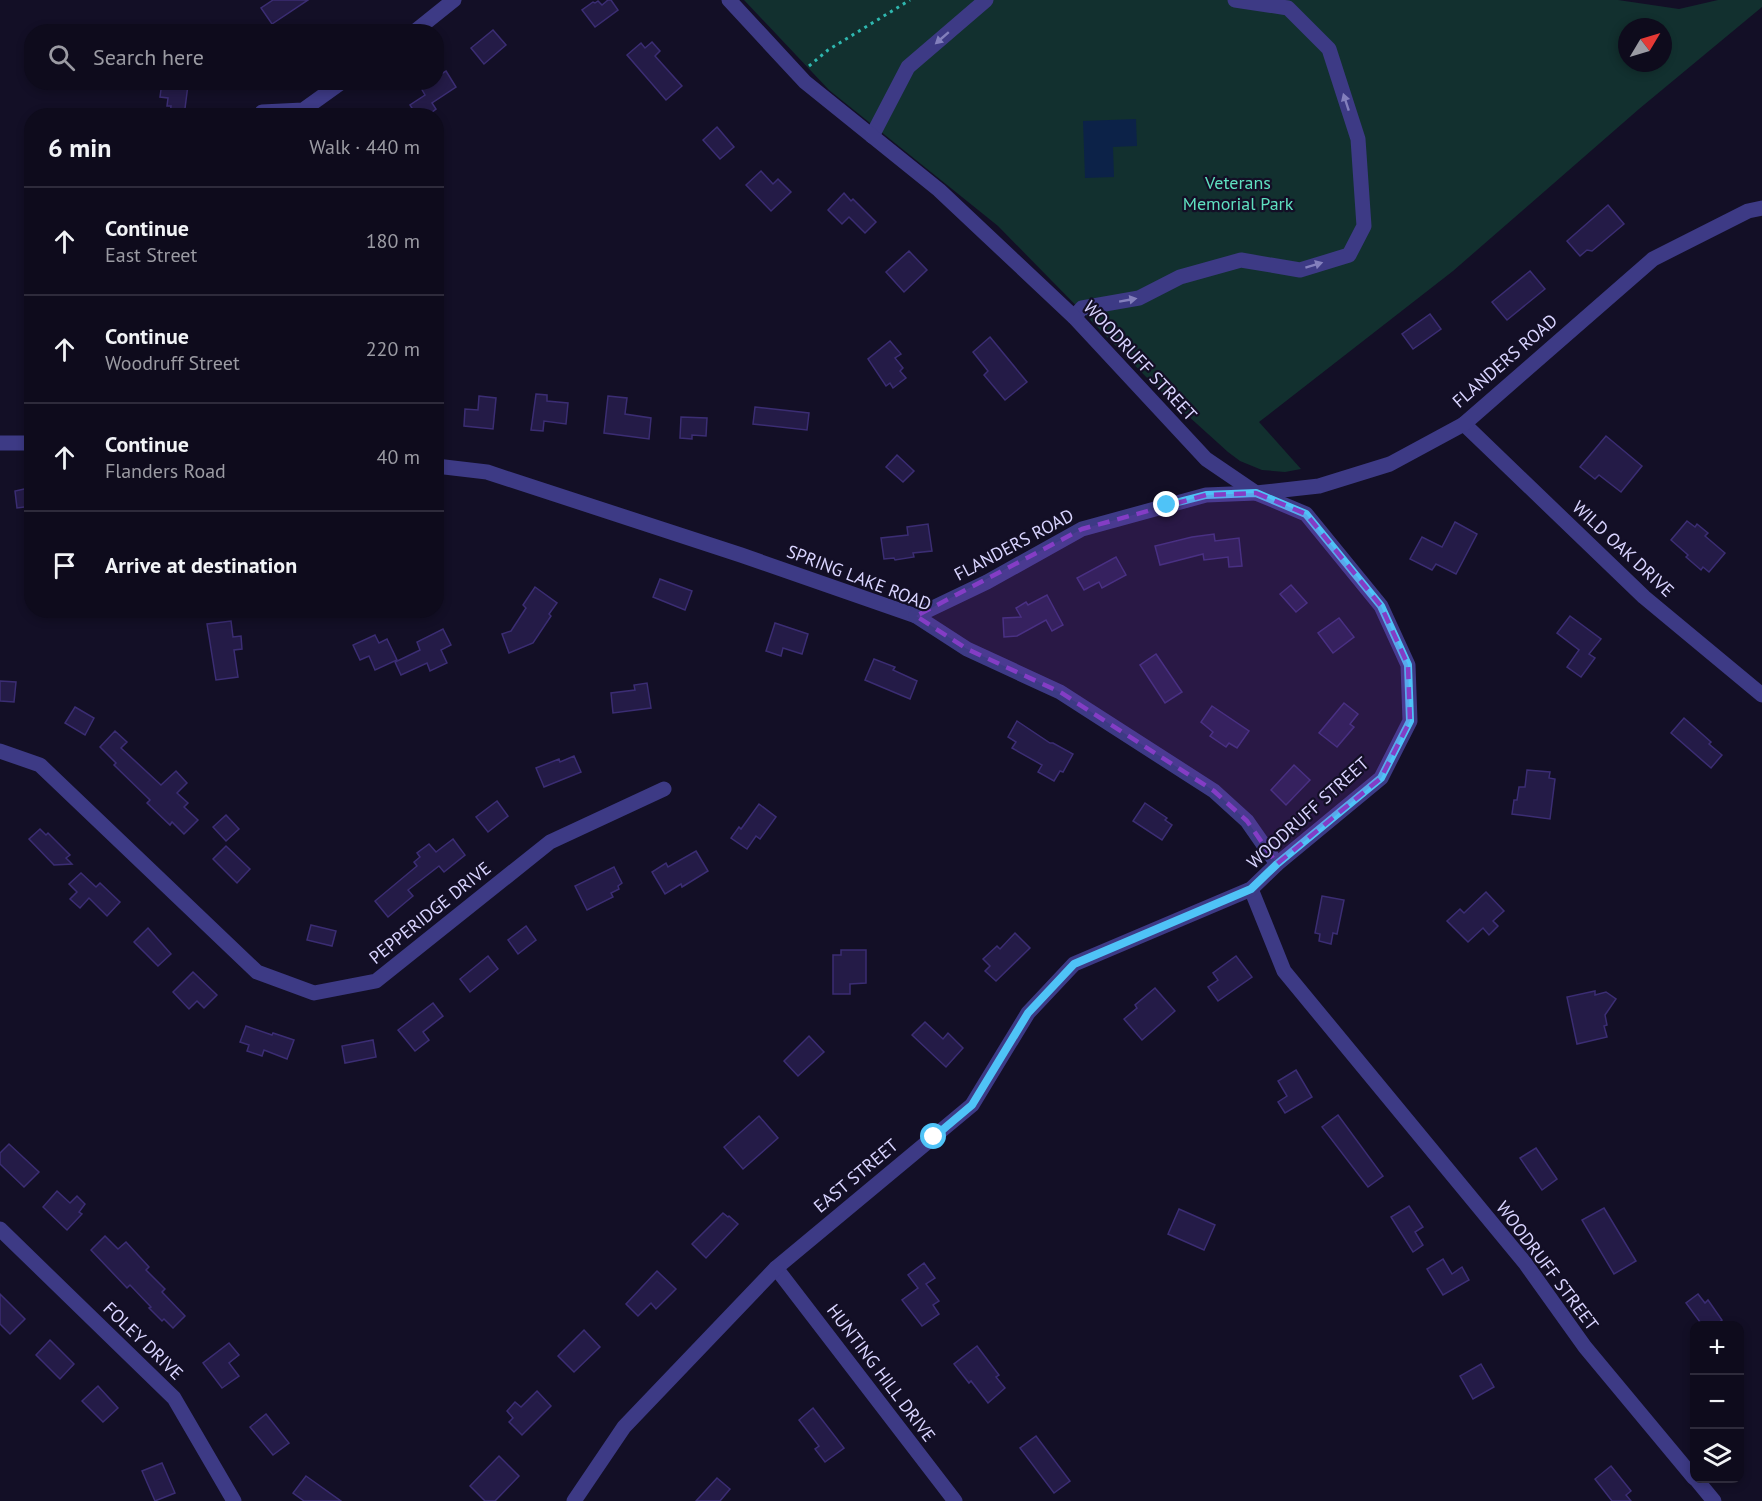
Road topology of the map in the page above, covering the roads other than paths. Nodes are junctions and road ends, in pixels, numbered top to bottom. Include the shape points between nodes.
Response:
1 (454, 0) edge
2 (729, 0) edge
3 (986, 0) edge
4 (1234, 0) edge
5 (424, 24) edge
6 (331, 90) edge
7 (306, 108) edge
8 (872, 136) junction
9 (1762, 208) edge
10 (1074, 317) junction
11 (1464, 424) junction
12 (0, 443) edge
13 (24, 443) edge
14 (444, 467) edge
15 (1256, 493) junction
16 (916, 616) junction
17 (1762, 695) edge
18 (0, 751) edge
19 (664, 789) dead end
20 (1277, 864) junction
21 (1251, 889) junction
22 (0, 1229) edge
23 (776, 1268) junction
24 (1690, 1472) edge
25 (1699, 1483) edge
26 (234, 1501) edge
27 (574, 1501) edge
28 (955, 1501) edge
29 (1714, 1501) edge

1 - 5 street
2 - 8 street, WOODRUFF STREET via 799,75
3 -> 8 street via 908,67
10 -> 4 street via 1082,309 1139,298 1180,278 1241,260 1300,270 1349,255 1364,226 1358,139 1329,49 1288,8
6 - 7 street
8 - 10 street, WOODRUFF STREET via 939,190
9 - 11 street, FLANDERS ROAD via 1748,211 1653,259
10 - 15 street, WOODRUFF STREET via 1206,459
11 - 15 street, FLANDERS ROAD via 1390,464 1319,486
11 - 17 street, WILD OAK DRIVE via 1644,597
12 - 13 street
14 - 16 street, SPRING LAKE ROAD via 487,472
15 - 16 street, FLANDERS ROAD via 1206,495 1082,529
15 - 20 street, WOODRUFF STREET via 1306,514 1381,606 1408,665 1410,721 1381,778
16 - 20 street, SPRING LAKE ROAD via 967,649 1060,692 1214,790 1247,821
18 - 19 street, PEPPERIDGE DRIVE via 40,765 257,972 314,993 376,981 550,842
20 - 21 street, WOODRUFF STREET
21 - 23 street, EAST STREET via 1074,964 1028,1013 972,1105
21 - 24 street, WOODRUFF STREET via 1284,971 1525,1263 1585,1347
22 - 26 street, FOLEY DRIVE via 174,1398
23 - 27 street, EAST STREET via 624,1427
23 - 28 street, HUNTING HILL DRIVE
25 - 29 street, WOODRUFF STREET

